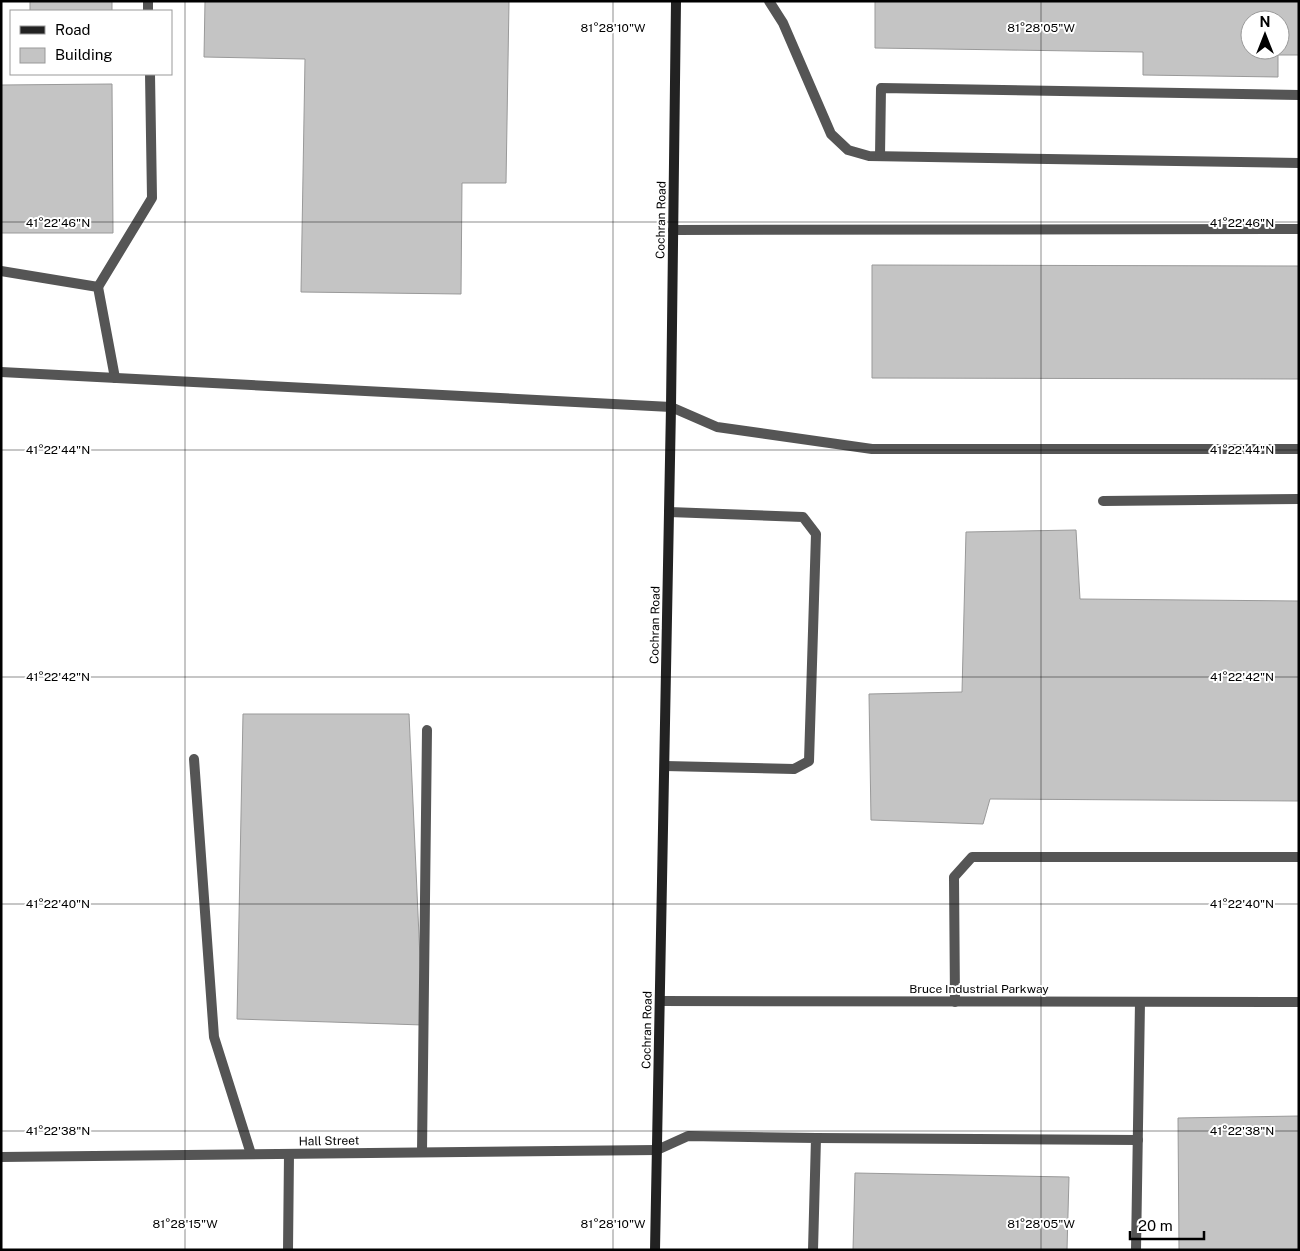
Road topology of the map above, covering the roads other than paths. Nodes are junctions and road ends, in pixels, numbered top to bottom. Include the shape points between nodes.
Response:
1 (676, 1) edge
2 (769, 1) edge
3 (150, 75) edge
4 (1299, 95) edge
5 (880, 156) junction
6 (1299, 163) edge
7 (1299, 229) edge
8 (673, 230) junction
9 (1, 271) edge
10 (98, 287) junction
11 (1, 372) edge
12 (115, 378) junction
13 (671, 407) junction
14 (1299, 449) edge
15 (1299, 499) edge
16 (1103, 501) dead end
17 (669, 512) junction
18 (427, 730) dead end
19 (194, 759) dead end
20 (664, 766) junction
21 (1299, 857) edge
22 (660, 1001) junction
23 (955, 1002) junction
24 (1140, 1002) junction
25 (1299, 1002) edge
26 (816, 1138) junction
27 (1138, 1140) junction
28 (657, 1150) junction
29 (422, 1152) junction
30 (252, 1154) junction
31 (289, 1154) junction
32 (1, 1157) edge
33 (288, 1250) edge
34 (655, 1250) edge
35 (813, 1250) edge
36 (1136, 1250) edge

1 - 8 street, Cochran Road
2 - 5 street via 783,23 831,134 848,150
3 - 10 street via 152,198
4 - 5 street via 881,88
5 - 6 street
7 - 8 street
8 - 13 street, Cochran Road
9 - 10 street
10 - 12 street
11 - 12 street
12 - 13 street
13 - 14 street via 716,426 872,450
13 - 17 street, Cochran Road
15 - 16 street
17 - 20 street, Cochran Road
17 - 20 street via 803,516 816,534 809,762 794,769
18 - 29 street
19 - 30 street via 214,1037
20 - 22 street, Cochran Road
21 - 23 street via 972,857 954,877
22 - 23 street, Bruce Industrial Parkway
22 - 28 street, Cochran Road
23 - 24 street, Bruce Industrial Parkway
24 - 25 street, Bruce Industrial Parkway
24 - 27 street
26 - 27 street
26 - 28 street via 688,1136
26 - 35 street
27 - 36 street
28 - 29 street, Hall Street
28 - 34 street, Cochran Road
29 - 31 street, Hall Street
30 - 31 street, Hall Street
30 - 32 street, Hall Street
31 - 33 street

